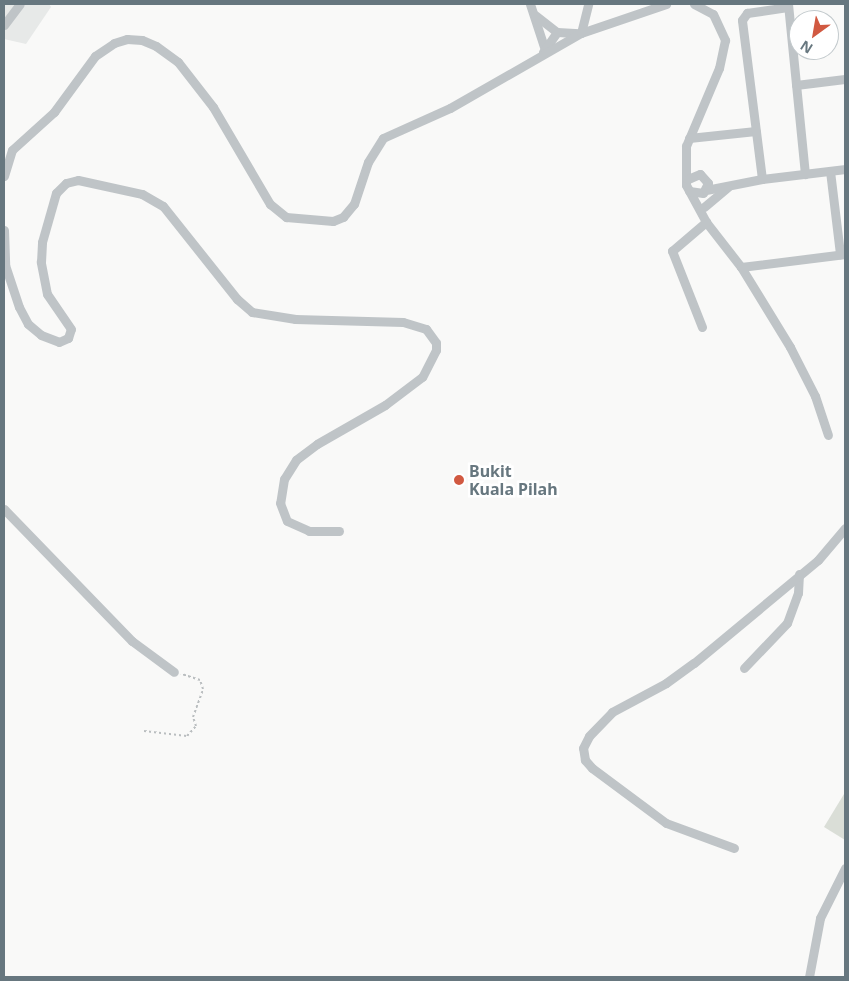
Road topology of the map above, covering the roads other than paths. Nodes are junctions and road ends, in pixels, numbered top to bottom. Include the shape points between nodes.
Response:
1 (20, 4) edge
2 (530, 4) edge
3 (588, 4) edge
4 (666, 4) edge
5 (694, 4) edge
6 (788, 5) edge
7 (535, 15) junction
8 (4, 25) edge
9 (557, 32) junction
10 (581, 33) junction
11 (542, 53) junction
12 (845, 79) edge
13 (796, 85) junction
14 (756, 131) junction
15 (687, 142) junction
16 (845, 169) edge
17 (830, 171) junction
18 (696, 173) junction
19 (805, 174) junction
20 (4, 176) edge
21 (688, 179) junction
22 (762, 179) junction
23 (707, 180) junction
24 (737, 183) junction
25 (689, 191) junction
26 (705, 191) junction
27 (704, 207) junction
28 (706, 222) junction
29 (4, 230) edge
30 (843, 254) edge
31 (741, 267) junction
32 (702, 327) dead end
33 (828, 435) dead end
34 (4, 509) edge
35 (845, 528) edge
36 (339, 531) dead end
37 (799, 574) junction
38 (744, 668) dead end
39 (174, 672) road end
40 (734, 848) dead end
41 (845, 868) edge
42 (809, 977) edge

1 - 8 street
2 - 7 street
3 - 10 street
4 - 10 street
5 - 15 street via 713,14 725,40 719,68
6 - 13 street
6 - 14 street via 747,13 742,20
7 - 9 street
7 - 11 street
9 - 10 street
9 - 11 street
10 - 11 street
11 - 20 street via 450,108 382,138 368,162 354,204 343,217 333,221 286,216 270,204 213,107 178,62 142,40 114,43 95,56 54,112 12,150
12 - 13 street
13 - 19 street
14 - 15 street
14 - 22 street
15 - 18 street
15 - 21 street
16 - 17 street
17 - 19 street
17 - 30 street
18 - 21 street
18 - 23 street
19 - 22 street
21 - 25 street
22 - 24 street
23 - 24 street
23 - 26 street
24 - 26 street
24 - 27 street
25 - 26 street
25 - 28 street
26 - 27 street
27 - 28 street
28 - 31 street
28 - 32 street via 672,251
29 - 36 street via 5,264 18,307 28,324 54,340 64,341 71,334 71,329 47,294 40,262 42,242 56,193 66,183 78,180 142,194 163,206 252,312 295,319 403,322 426,329 436,343 436,350 422,376 392,400 317,444 296,460 284,479 280,503 287,521 308,531
30 - 31 street
31 - 33 street via 798,363 815,396
34 - 39 street via 132,641
35 - 37 street via 818,560
37 - 38 street via 798,593 787,623
37 - 40 street via 694,663 666,683 612,712 589,736 583,748 585,760 592,768 666,823
41 - 42 street via 820,918

